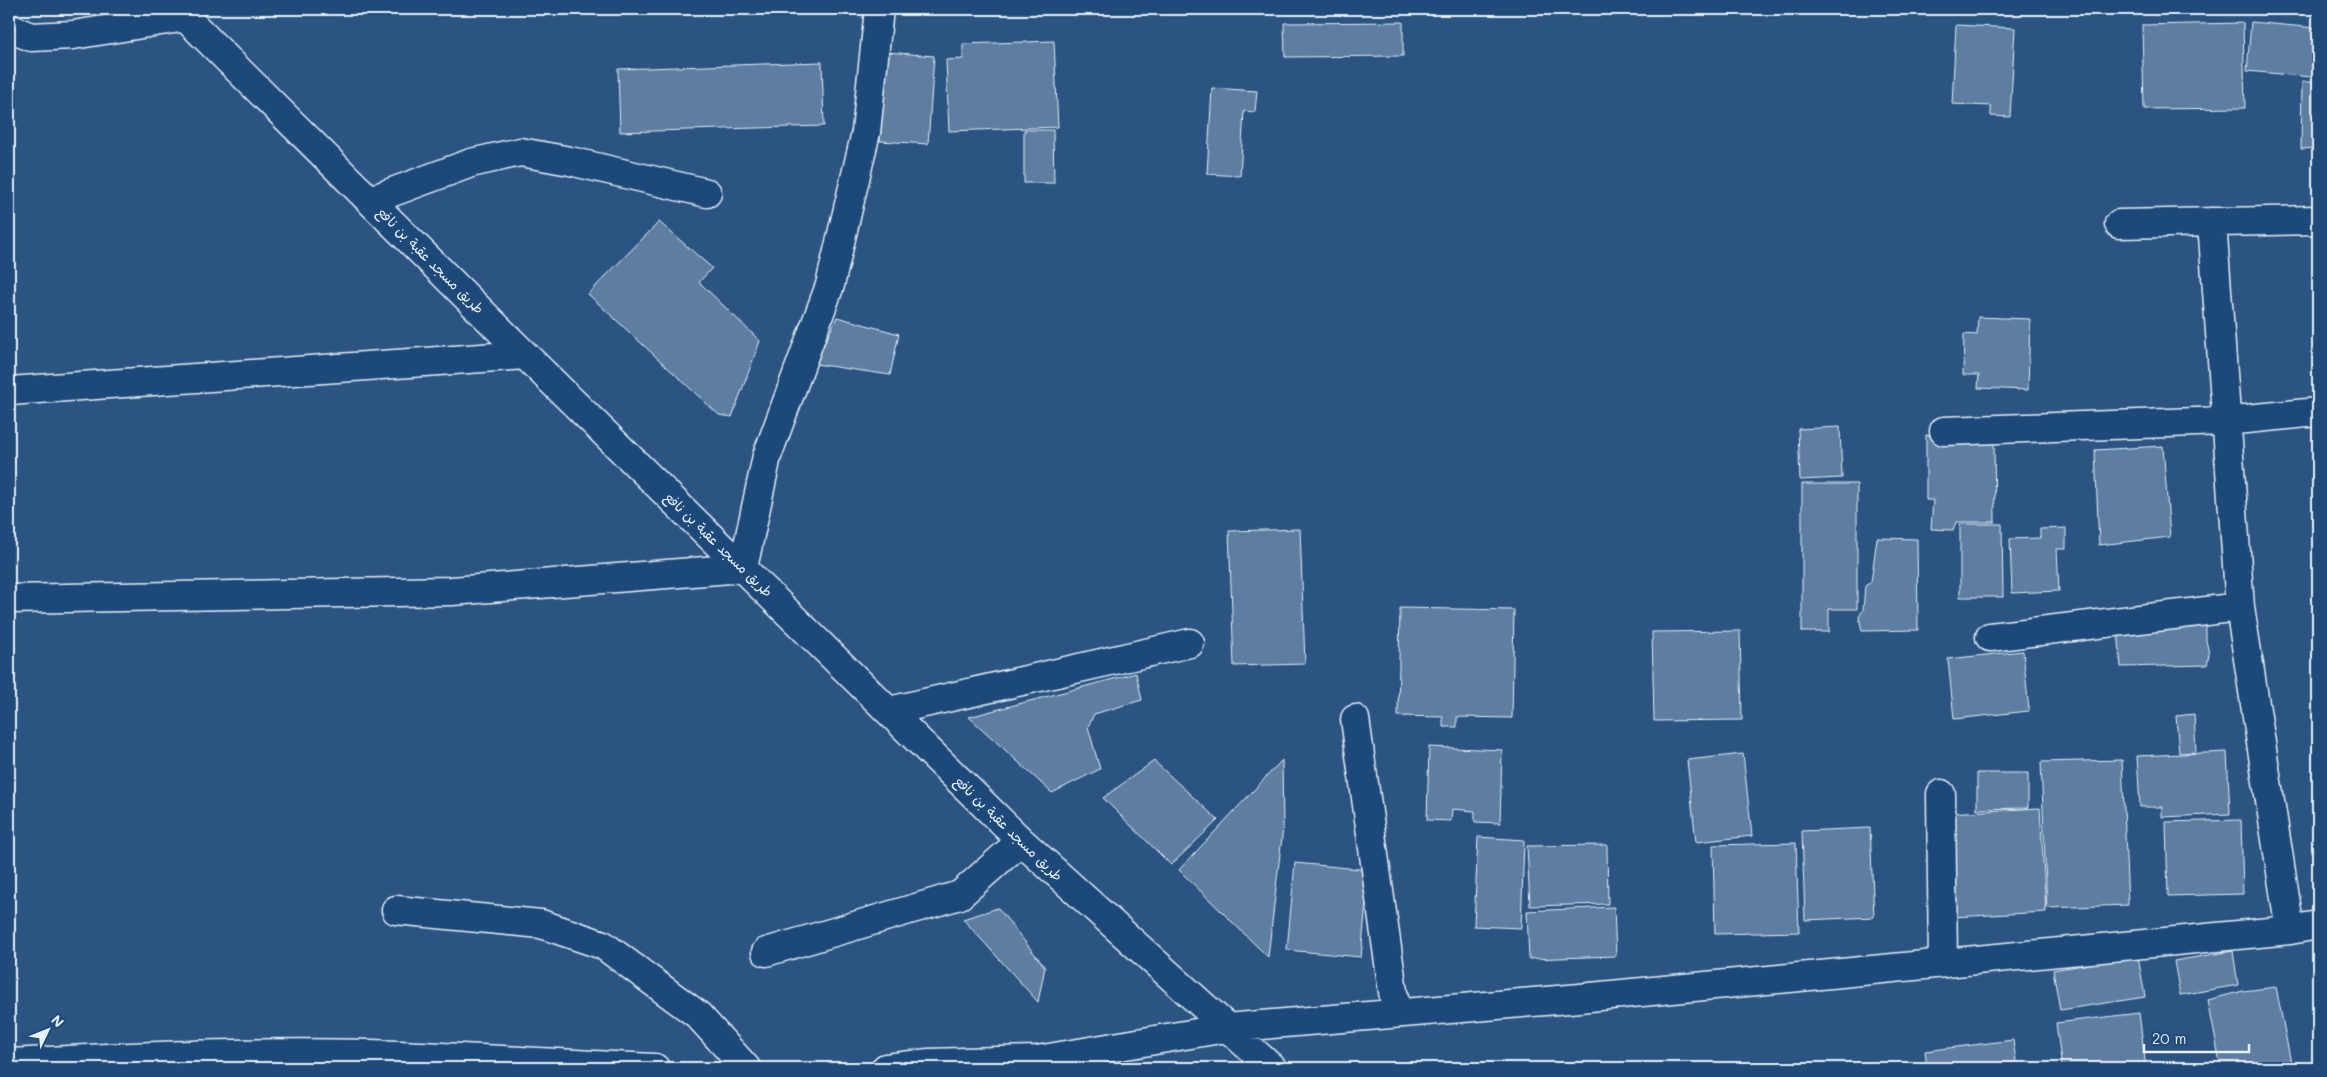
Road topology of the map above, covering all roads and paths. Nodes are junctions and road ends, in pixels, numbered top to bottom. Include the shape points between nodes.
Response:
1 (879, 9) edge
2 (182, 13) edge
3 (9, 28) edge
4 (707, 193) dead end
5 (371, 200) junction
6 (2318, 220) edge
7 (2212, 222) junction
8 (2120, 224) dead end
9 (525, 355) junction
10 (9, 391) edge
11 (2318, 412) edge
12 (2225, 421) junction
13 (1944, 431) dead end
14 (743, 568) junction
15 (9, 599) edge
16 (2240, 607) junction
17 (1990, 636) dead end
18 (1190, 643) dead end
19 (889, 711) junction
20 (1355, 719) dead end
21 (1941, 794) dead end
22 (1021, 841) junction
23 (396, 910) dead end
24 (2318, 925) edge
25 (2290, 930) junction
26 (766, 952) dead end
27 (1943, 963) junction
28 (1396, 1014) junction
29 (1226, 1028) junction
30 (371, 1061) edge
31 (9, 1064) edge
32 (655, 1068) edge
33 (746, 1068) edge
34 (886, 1068) edge
35 (1272, 1068) edge

1 - 14 street via 866,132 830,285 767,456
2 - 3 street via 73,35 31,37
2 - 5 street, طريق مسجد عقبة بن نافع
4 - 5 street via 520,152 471,163
5 - 9 street, طريق مسجد عقبة بن نافع
6 - 7 street
7 - 8 street
7 - 12 street
9 - 10 street
9 - 14 street, طريق مسجد عقبة بن نافع
11 - 12 street
12 - 13 street
12 - 16 street
14 - 15 street via 452,591
14 - 19 street, طريق مسجد عقبة بن نافع
16 - 17 street
16 - 25 street
18 - 19 street
19 - 22 street, طريق مسجد عقبة بن نافع
20 - 28 street
21 - 27 street
22 - 26 street via 960,895
22 - 29 street, طريق مسجد عقبة بن نافع
23 - 33 street via 541,924 602,944 698,1015
24 - 25 street
25 - 27 street
27 - 28 street
28 - 29 street
29 - 34 street via 1037,1060 929,1063
29 - 35 street, طريق مسجد عقبة بن نافع
30 - 31 street via 262,1053
30 - 32 street

